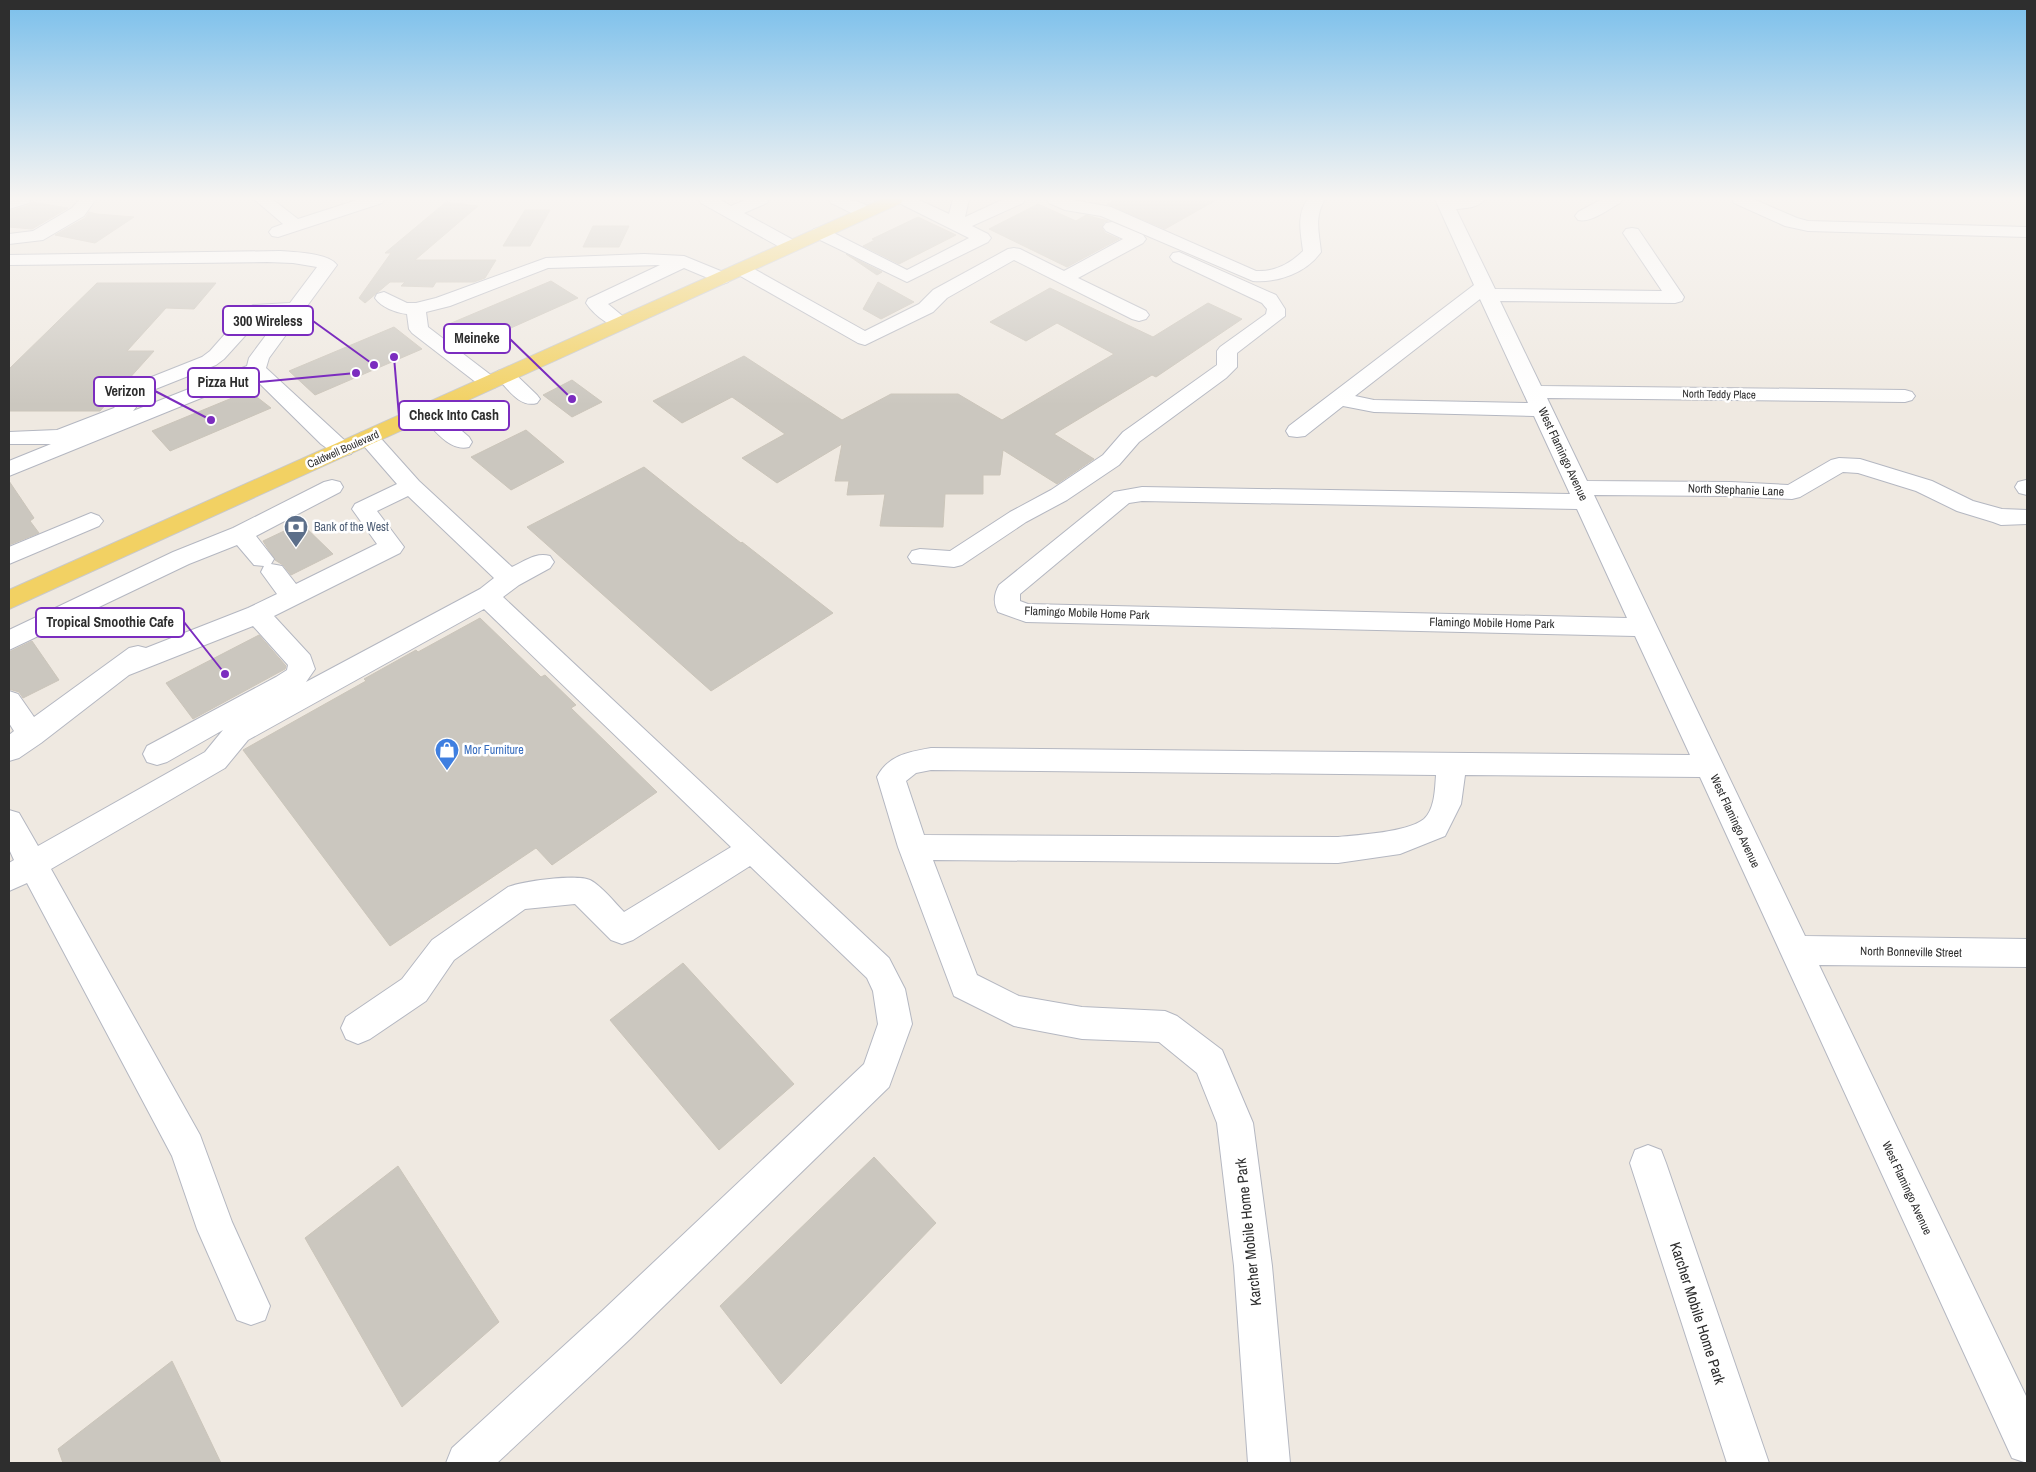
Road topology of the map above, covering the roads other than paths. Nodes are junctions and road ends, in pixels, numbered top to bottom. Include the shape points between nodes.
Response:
1 (327, 268) edge
2 (536, 268) edge
3 (670, 268) edge
4 (699, 268) edge
5 (744, 268) edge
6 (889, 268) edge
7 (925, 268) edge
8 (987, 268) edge
9 (1043, 268) edge
10 (1083, 268) edge
11 (1203, 268) edge
12 (1234, 268) edge
13 (1289, 268) edge
14 (1475, 268) edge
15 (1655, 268) edge
16 (741, 269) junction
17 (907, 277) junction
18 (722, 278) junction
19 (1064, 278) junction
20 (1486, 291) junction
21 (940, 294) junction
22 (384, 298) dead end
23 (297, 309) junction
24 (416, 309) junction
25 (1139, 315) dead end
26 (621, 323) junction
27 (256, 368) junction
28 (497, 379) junction
29 (1905, 396) dead end
30 (530, 399) dead end
31 (1339, 399) junction
32 (1538, 401) junction
33 (427, 411) junction
34 (1297, 431) dead end
35 (9, 438) edge
36 (368, 438) junction
37 (461, 442) dead end
38 (343, 449) junction
39 (9, 469) edge
40 (47, 472) dead end
41 (9, 484) edge
42 (411, 486) junction
43 (332, 487) dead end
44 (1582, 495) junction
45 (2027, 517) edge
46 (91, 522) dead end
47 (241, 534) junction
48 (9, 556) edge
49 (920, 557) dead end
50 (542, 562) dead end
51 (510, 579) junction
52 (292, 596) junction
53 (486, 596) junction
54 (9, 600) edge
55 (257, 614) junction
56 (1644, 627) junction
57 (9, 641) edge
58 (9, 701) edge
59 (31, 735) junction
60 (9, 750) edge
61 (157, 754) dead end
62 (1452, 763) junction
63 (1709, 766) junction
64 (9, 822) edge
65 (913, 847) junction
66 (753, 849) junction
67 (21, 871) edge
68 (1796, 950) junction
69 (2027, 953) edge
70 (358, 1028) dead end
71 (1648, 1163) dead end
72 (251, 1306) dead end
73 (2027, 1443) edge
74 (467, 1463) edge
75 (1269, 1463) edge
76 (1748, 1463) edge

1 - 23 street
2 - 24 street
3 - 26 street via 595,303
4 - 18 street
5 - 16 main road, Caldwell Boulevard
6 - 17 street
7 - 17 street
8 - 21 street
9 - 19 street
10 - 19 street
11 - 49 street via 1269,299 1276,309 1275,316 1227,350 1227,367 1131,437 1111,460 954,558
12 - 13 street via 1267,278
14 - 20 street, West Flamingo Avenue
15 - 20 street via 1675,297
16 - 18 main road, Caldwell Boulevard
16 - 21 street via 865,339 926,308
17 - 21 street
18 - 26 main road, Caldwell Boulevard
19 - 25 street
20 - 31 street
20 - 32 street, West Flamingo Avenue
22 - 24 street via 403,308
23 - 27 street via 259,358
23 - 35 street via 255,312 217,356 141,388 121,412 61,436
24 - 28 street via 419,329
26 - 28 main road, Caldwell Boulevard
27 - 38 street
27 - 39 street via 82,447
28 - 30 street
28 - 33 main road, Caldwell Boulevard
29 - 32 street, North Teddy Place
31 - 32 street via 1374,406
31 - 34 street
32 - 44 street, West Flamingo Avenue
33 - 36 main road, Caldwell Boulevard
33 - 37 street
36 - 38 main road, Caldwell Boulevard
36 - 42 street
38 - 54 main road, Caldwell Boulevard
40 - 41 street via 25,476
42 - 51 street
42 - 52 street via 363,508 392,547
43 - 47 street
44 - 45 street, North Stephanie Lane via 1792,492 1839,465 1860,466 1924,486 1965,506 2001,517
44 - 56 street, West Flamingo Avenue
44 - 56 street, Flamingo Mobile Home Park via 1142,494 1122,497 1008,591 1007,606 1026,613
46 - 48 street
47 - 52 street
47 - 57 street via 181,558
50 - 51 street
51 - 53 street
52 - 55 street
53 - 66 street
53 - 67 street via 238,732 215,760
55 - 59 street via 124,668
55 - 61 street via 300,662 302,669 285,684
56 - 63 street, West Flamingo Avenue
58 - 59 street
59 - 60 street
62 - 63 street
62 - 65 street via 1447,804 1435,827 1400,842 1338,850
62 - 65 street via 941,759 908,763 891,777
63 - 68 street, West Flamingo Avenue
64 - 67 street
65 - 75 street, Karcher Mobile Home Park via 965,985 1014,1011 1082,1023 1165,1027 1210,1062 1235,1123 1253,1266
66 - 70 street via 622,930 582,890 519,896 443,950 414,990
66 - 74 street via 878,968 888,989 895,1024 877,1076
67 - 72 street via 187,1148 216,1229
68 - 69 street, North Bonneville Street
68 - 73 street, West Flamingo Avenue
71 - 76 street, Karcher Mobile Home Park

